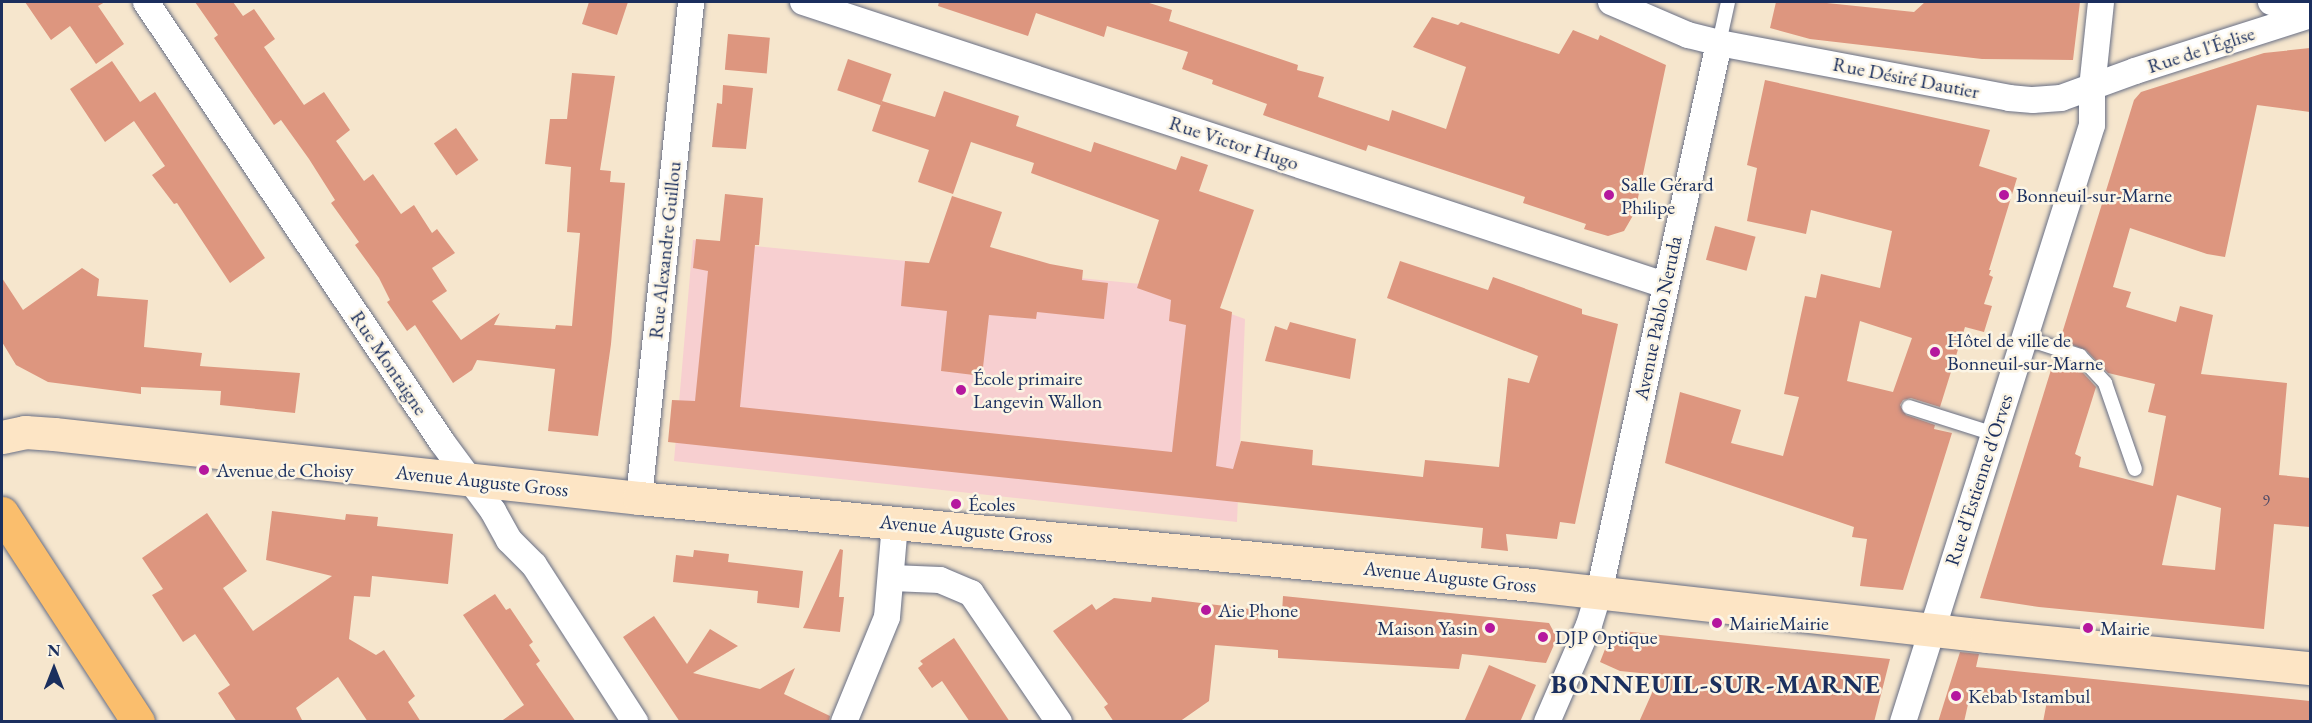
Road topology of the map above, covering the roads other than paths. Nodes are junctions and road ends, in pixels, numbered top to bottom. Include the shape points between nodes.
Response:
1 (146, 2) edge
2 (691, 2) edge
3 (803, 2) edge
4 (1611, 2) edge
5 (1728, 2) edge
6 (2101, 2) edge
7 (2271, 2) edge
8 (2310, 14) edge
9 (1719, 43) junction
10 (2092, 88) junction
11 (1665, 285) junction
12 (2025, 338) junction
13 (1909, 407) dead end
14 (1994, 434) junction
15 (2, 437) edge
16 (2135, 469) dead end
17 (469, 478) junction
18 (639, 498) junction
19 (2, 513) edge
20 (896, 523) junction
21 (892, 578) junction
22 (1599, 593) junction
23 (1931, 630) junction
24 (2310, 668) edge
25 (138, 722) edge
26 (635, 722) edge
27 (844, 722) edge
28 (1059, 722) edge
29 (1547, 722) edge
30 (1903, 722) edge

1 - 17 street, Rue Montaigne
2 - 18 street, Rue Alexandre Guillou
3 - 11 street, Rue Victor Hugo
4 - 9 street, Rue Désiré Dautier via 1688,35
5 - 9 lane
6 - 10 street, Rue d'Estienne d'Orves
7 - 8 street
8 - 10 street, Rue de l'Église
9 - 10 street, Rue Désiré Dautier via 2009,98 2061,98
9 - 11 street, Avenue Pablo Neruda
10 - 12 street, Rue d'Estienne d'Orves via 2092,125
11 - 22 street, Avenue Pablo Neruda
12 - 14 street, Rue d'Estienne d'Orves
12 - 16 lane via 2080,356 2105,383
13 - 14 lane
14 - 23 street, Rue d'Estienne d'Orves
15 - 17 street, Avenue Auguste Gross via 25,432 54,434
17 - 18 street, Avenue Auguste Gross
17 - 26 street, Rue Montaigne via 509,540 534,565
18 - 20 street, Avenue Auguste Gross
19 - 25 main road
20 - 21 street
20 - 22 street, Avenue Auguste Gross
21 - 27 street via 887,616
21 - 28 street via 940,580 971,593
22 - 23 street, Avenue Auguste Gross
22 - 29 street, Avenue Pablo Neruda
23 - 24 street, Avenue Auguste Gross
23 - 30 street, Rue d'Estienne d'Orves

